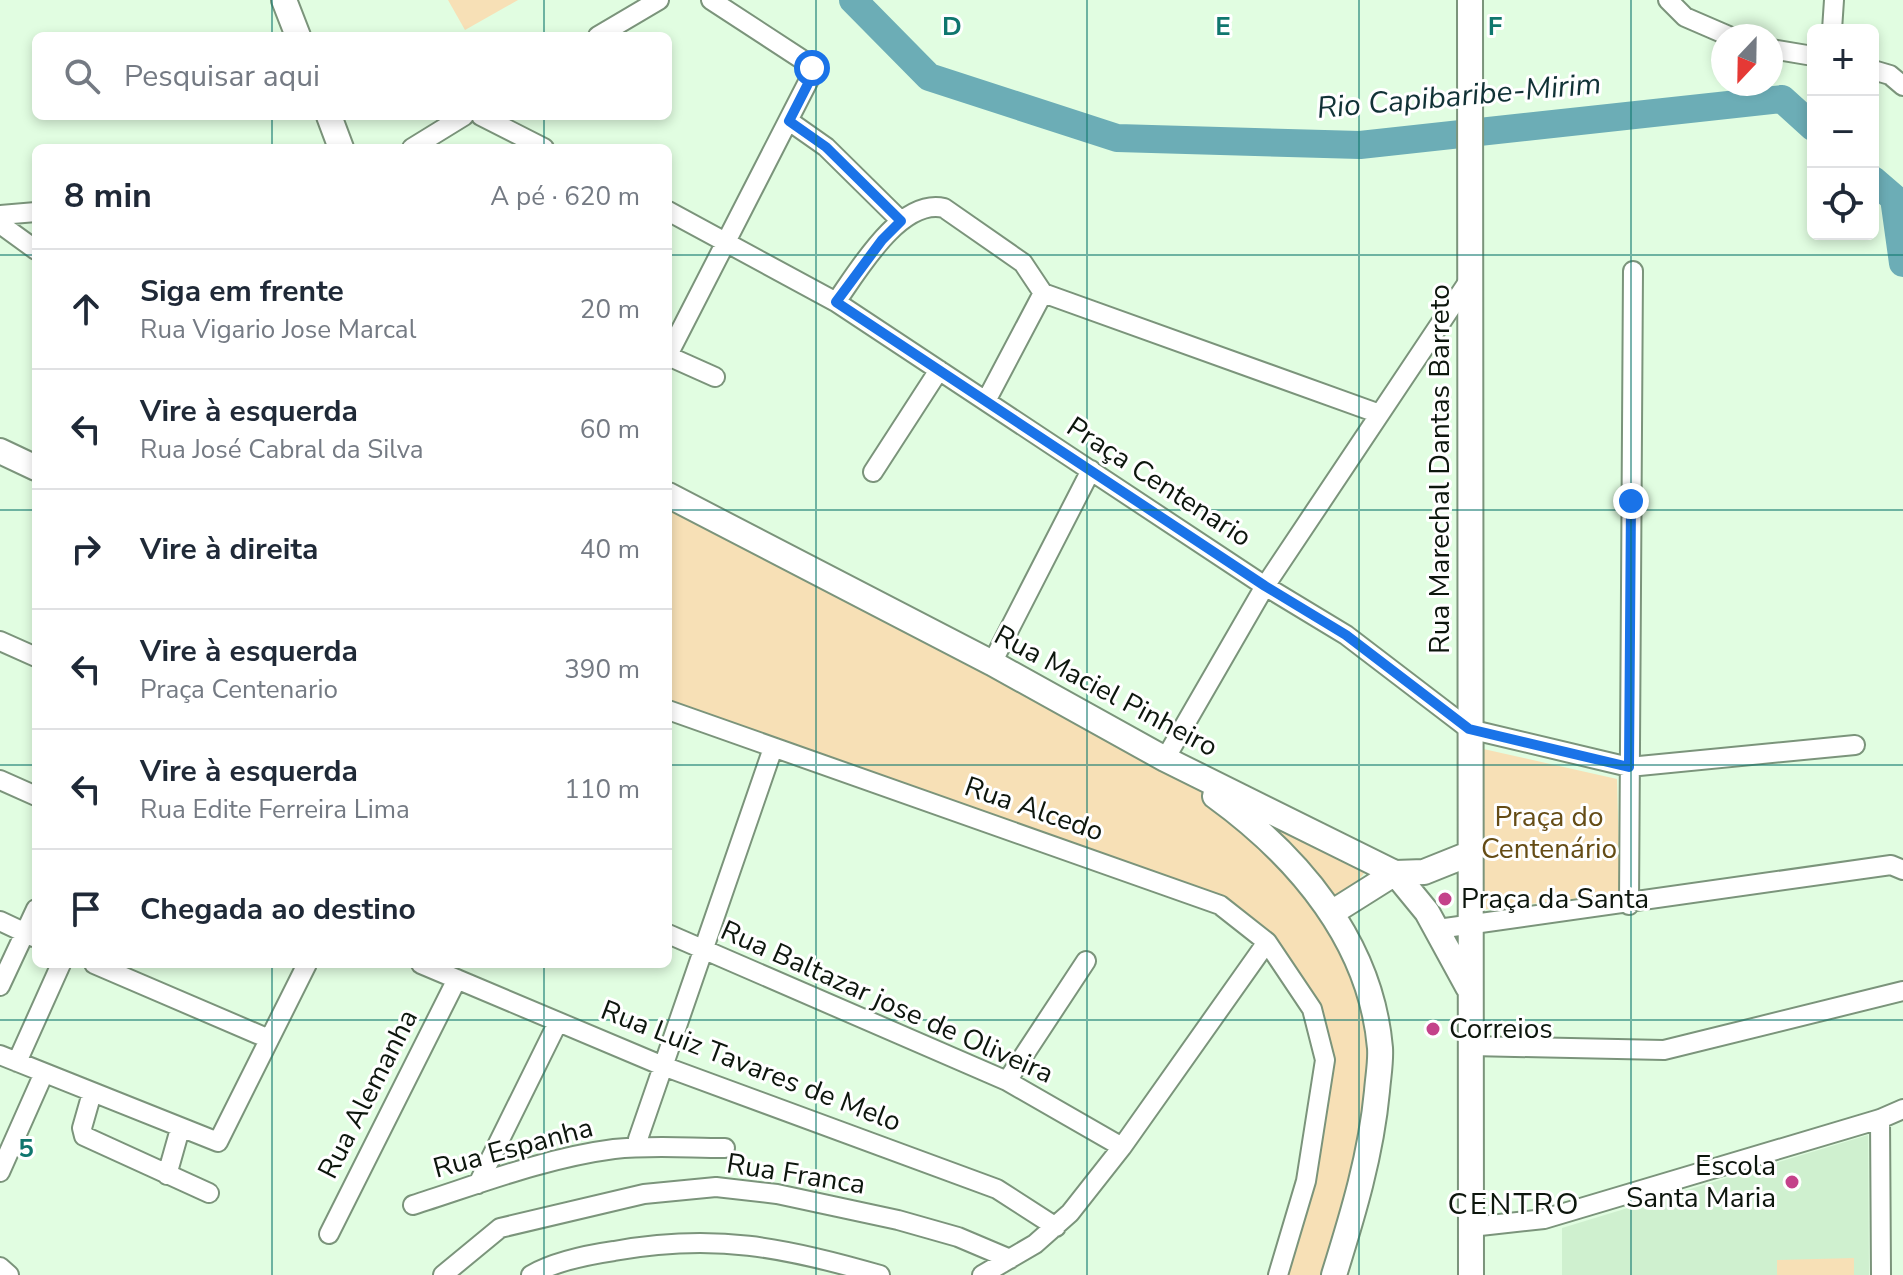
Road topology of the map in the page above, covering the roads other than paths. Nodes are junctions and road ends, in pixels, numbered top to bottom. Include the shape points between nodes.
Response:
1 (284, 0) edge
2 (659, 0) edge
3 (711, 0) edge
4 (1470, 0) edge
5 (1668, 0) edge
6 (1711, 28) edge
7 (296, 32) edge
8 (605, 32) edge
9 (1783, 51) edge
10 (1807, 55) edge
11 (330, 120) edge
12 (458, 120) edge
13 (489, 120) edge
14 (789, 121) junction
15 (340, 144) edge
16 (418, 144) edge
17 (536, 144) edge
18 (32, 212) edge
19 (672, 213) edge
20 (0, 215) edge
21 (901, 221) junction
22 (0, 224) edge
23 (726, 240) junction
24 (32, 247) edge
25 (1633, 271) dead end
26 (1470, 279) junction
27 (1043, 293) junction
28 (836, 302) junction
29 (672, 348) edge
30 (672, 358) edge
31 (939, 370) junction
32 (715, 377) dead end
33 (986, 401) junction
34 (1377, 413) junction
35 (0, 451) edge
36 (32, 466) edge
37 (1091, 470) junction
38 (873, 472) dead end
39 (672, 497) edge
40 (1265, 586) junction
41 (0, 641) edge
42 (32, 655) edge
43 (992, 663) junction
44 (672, 711) edge
45 (1469, 729) junction
46 (1855, 745) dead end
47 (773, 748) junction
48 (1165, 759) junction
49 (1629, 767) junction
50 (0, 780) edge
51 (32, 794) edge
52 (1469, 854) junction
53 (1903, 870) edge
54 (1395, 873) junction
55 (1629, 905) junction
56 (1333, 912) junction
57 (0, 921) edge
58 (1470, 923) junction
59 (1438, 929) junction
60 (31, 935) edge
61 (672, 936) edge
62 (1267, 942) junction
63 (701, 949) junction
64 (1086, 961) dead end
65 (59, 968) edge
66 (103, 968) edge
67 (305, 968) edge
68 (431, 968) edge
69 (457, 979) junction
70 (0, 986) edge
71 (1470, 989) junction
72 (1903, 991) edge
73 (558, 1022) junction
74 (269, 1039) junction
75 (1471, 1046) junction
76 (9, 1058) edge
77 (663, 1066) junction
78 (44, 1073) junction
79 (1007, 1081) junction
80 (92, 1093) junction
81 (1903, 1109) edge
82 (1880, 1119) junction
83 (180, 1129) junction
84 (638, 1139) dead end
85 (1122, 1147) junction
86 (725, 1148) dead end
87 (0, 1172) edge
88 (167, 1175) junction
89 (478, 1184) junction
90 (209, 1193) dead end
91 (413, 1205) dead end
92 (1056, 1227) junction
93 (1471, 1227) junction
94 (329, 1234) dead end
95 (1010, 1259) junction
96 (0, 1267) edge
97 (9, 1275) edge
98 (443, 1275) edge
99 (531, 1275) edge
100 (880, 1275) edge
101 (982, 1275) edge
102 (1278, 1275) edge
103 (1334, 1275) edge
104 (1471, 1275) edge
105 (1881, 1275) edge

1 - 7 street
2 - 8 street
3 - 14 street via 812,68
4 - 26 street, Rua Marechal Dantas Barreto
5 - 6 street via 1685,17
9 - 10 street
11 - 15 street
12 - 16 street
13 - 17 street
14 - 21 street via 826,147
14 - 23 street
18 - 20 street
19 - 23 street, Praça Centenario
21 - 27 street via 923,209 944,208 1023,263
21 - 28 street
22 - 24 street
23 - 28 street, Praça Centenario
23 - 29 street
25 - 49 street
26 - 34 street
26 - 45 street, Rua Marechal Dantas Barreto
27 - 33 street
27 - 34 street
28 - 31 street, Praça Centenario
30 - 32 street
31 - 33 street, Praça Centenario
31 - 38 street
33 - 37 street, Praça Centenario
34 - 40 street
35 - 36 street
37 - 40 street, Praça Centenario
37 - 43 street
39 - 43 street, Rua Maciel Pinheiro
40 - 45 street, Praça Centenario via 1371,651
40 - 48 street
41 - 42 street
43 - 48 street, Rua Maciel Pinheiro
44 - 47 street, Rua Alcedo
45 - 49 street, Praça Centenario
45 - 52 street, Rua Marechal Dantas Barreto
46 - 49 street, Praça Centenario
47 - 62 street, Rua Alcedo via 1220,905
47 - 63 street
48 - 54 street, Rua Maciel Pinheiro
48 - 56 street via 1276,846
49 - 55 street
50 - 51 street
52 - 54 street via 1424,872
52 - 58 street, Rua Marechal Dantas Barreto
53 - 55 street via 1891,865
54 - 56 street
54 - 59 street, Rua Maciel Pinheiro
55 - 58 street
56 - 103 street via 1364,974 1380,1052 1362,1187
57 - 60 street
58 - 59 street
58 - 71 street, Rua Marechal Dantas Barreto
59 - 71 street, Rua Maciel Pinheiro
60 - 70 street
61 - 63 street, Rua Baltazar jose de Oliveira
62 - 85 street
62 - 102 street, Rua Alcedo via 1312,1009 1325,1060 1306,1181
63 - 77 street
63 - 79 street, Rua Baltazar jose de Oliveira
64 - 79 street
65 - 76 street
66 - 74 street
67 - 74 street
68 - 69 street, Rua Luiz Tavares de Melo
69 - 73 street, Rua Luiz Tavares de Melo
69 - 94 street, Rua Alemanha
71 - 75 street, Rua Marechal Dantas Barreto
72 - 75 street via 1664,1050
73 - 77 street, Rua Luiz Tavares de Melo
73 - 89 street
74 - 83 street via 223,1139 215,1142
75 - 93 street, Rua Marechal Dantas Barreto
76 - 78 street
77 - 84 street
77 - 92 street, Rua Luiz Tavares de Melo via 997,1189
78 - 80 street
78 - 87 street
79 - 85 street, Rua Baltazar jose de Oliveira
80 - 83 street
80 - 88 street via 84,1136
81 - 82 street
82 - 93 street via 1544,1219
82 - 105 street
83 - 88 street
85 - 92 street
86 - 89 street, Rua Espanha via 616,1149 539,1164
88 - 90 street
89 - 91 street, Rua Espanha
92 - 95 street
93 - 104 street, Rua Marechal Dantas Barreto
95 - 98 street, Rua Franca via 898,1220 716,1187 644,1194 500,1228
95 - 101 street
96 - 97 street
99 - 100 street via 588,1255 709,1240 808,1254

